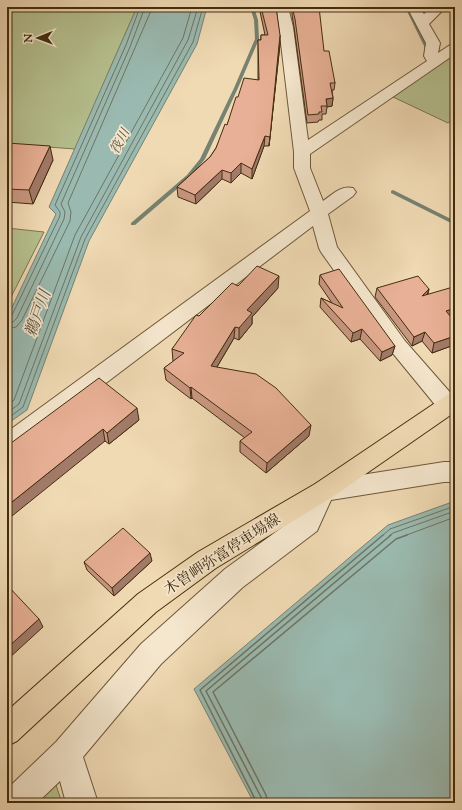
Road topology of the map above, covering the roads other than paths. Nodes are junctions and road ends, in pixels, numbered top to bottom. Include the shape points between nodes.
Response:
1 (282, 7) edge
2 (413, 7) edge
3 (440, 7) edge
4 (422, 23) junction
5 (455, 48) edge
6 (436, 62) junction
7 (302, 152) junction
8 (347, 192) dead end
9 (319, 212) junction
10 (452, 404) edge
11 (7, 445) edge
12 (455, 472) edge
13 (323, 491) junction
14 (7, 731) edge
15 (67, 753) junction
16 (15, 803) edge
17 (82, 803) edge

1 - 7 street
2 - 4 street
3 - 4 street
4 - 6 street via 432,43 431,56
5 - 6 street
6 - 7 street
7 - 9 street via 302,168
8 - 9 street
9 - 10 street via 328,248 398,346
9 - 11 street
10 - 13 main road, 木曽岬弥富停車場線
12 - 13 street
13 - 14 main road, 木曽岬弥富停車場線 via 207,560 147,603
13 - 15 street via 308,523 234,578 151,654
15 - 16 street
15 - 17 street

